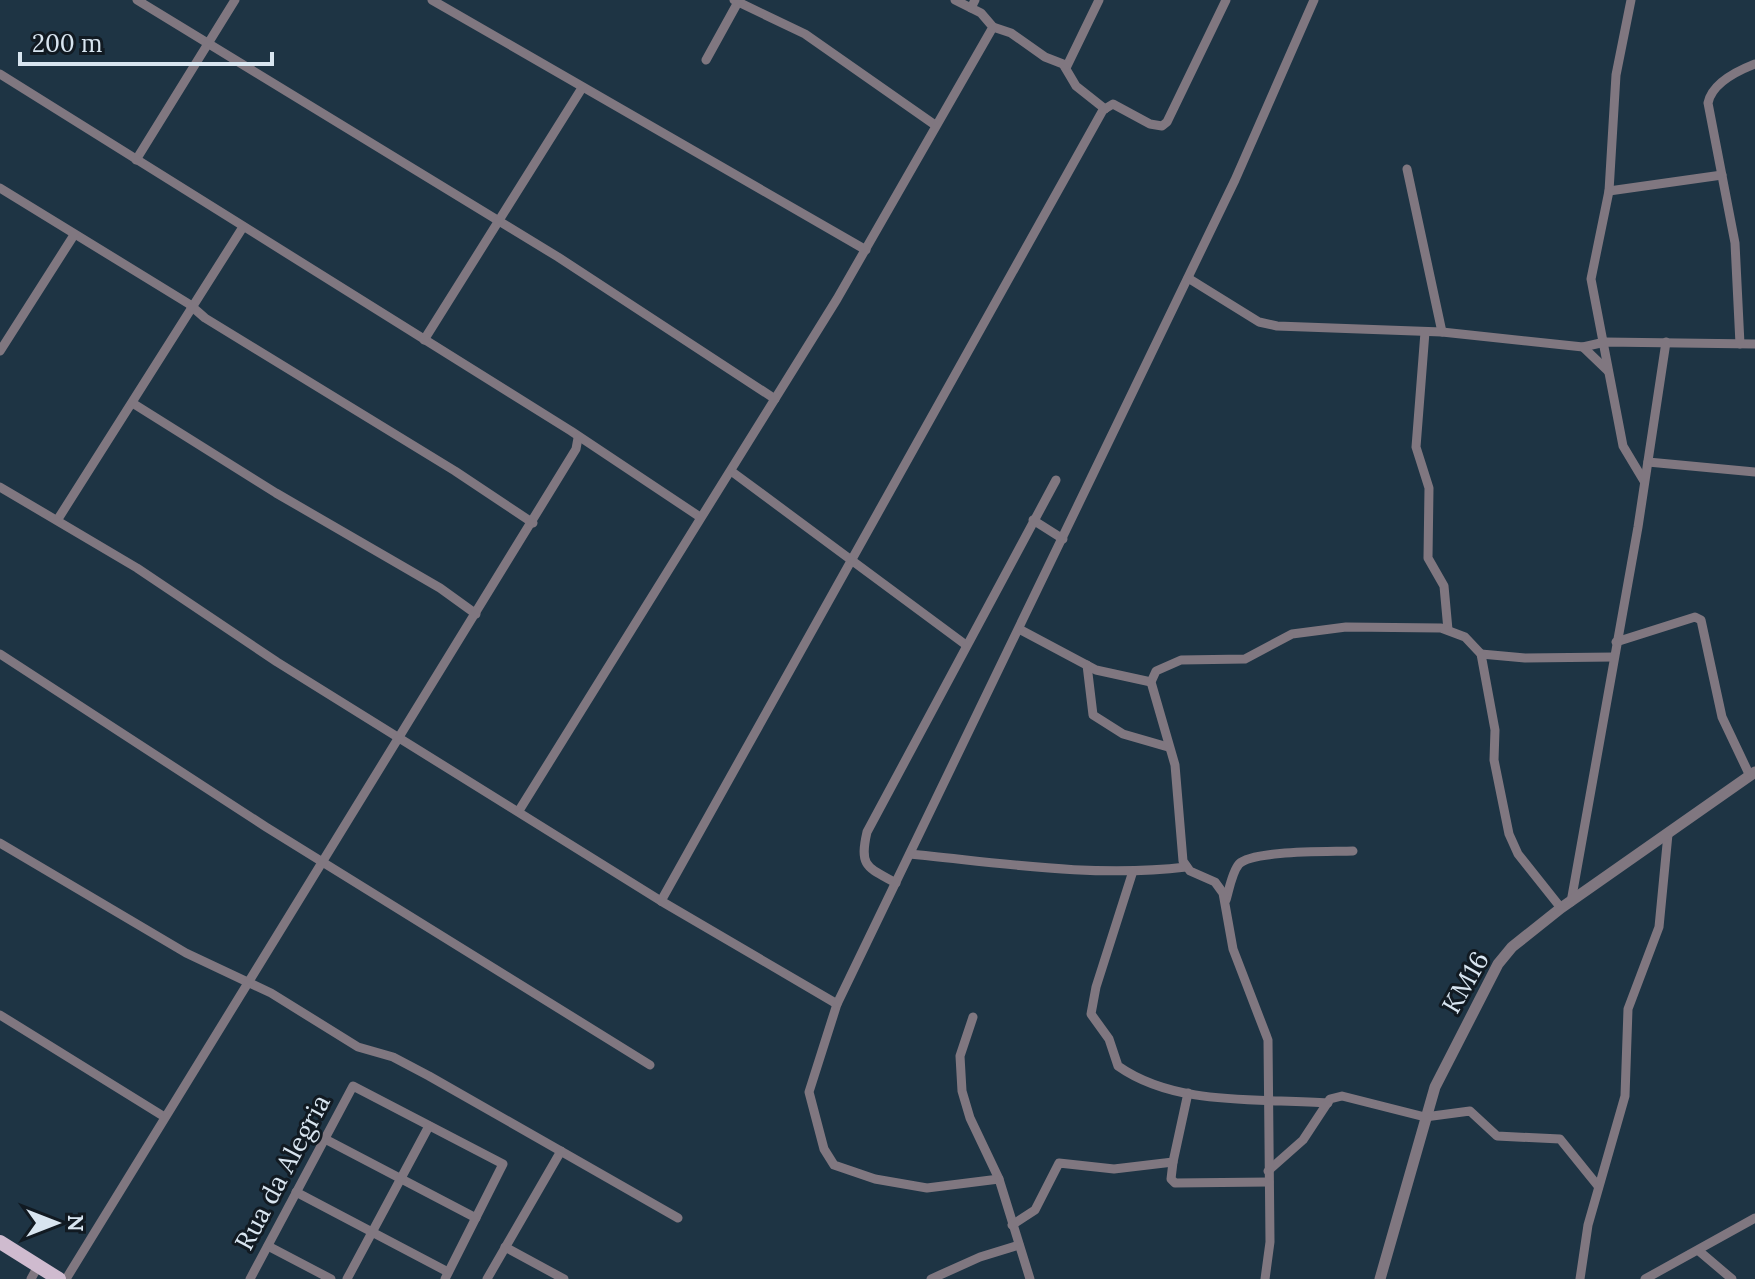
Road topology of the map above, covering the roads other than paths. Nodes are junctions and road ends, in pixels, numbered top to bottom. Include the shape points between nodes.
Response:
1 (137, 0) edge
2 (235, 0) edge
3 (432, 0) edge
4 (955, 0) edge
5 (1099, 0) edge
6 (1226, 0) edge
7 (1314, 0) edge
8 (1631, 0) edge
9 (736, 1) edge
10 (445, 3) edge
11 (973, 4) edge
12 (993, 27) junction
13 (208, 43) junction
14 (706, 60) dead end
15 (1755, 64) edge
16 (1066, 68) junction
17 (0, 74) edge
18 (582, 88) junction
19 (1105, 109) junction
20 (935, 125) junction
21 (136, 160) junction
22 (1407, 169) dead end
23 (1722, 175) junction
24 (0, 188) edge
25 (1609, 191) junction
26 (499, 221) junction
27 (243, 227) junction
28 (74, 235) junction
29 (866, 250) junction
30 (1188, 278) junction
31 (194, 309) junction
32 (1425, 332) junction
33 (1442, 332) junction
34 (424, 340) junction
35 (1605, 342) junction
36 (1666, 342) junction
37 (1740, 344) junction
38 (1755, 344) edge
39 (1583, 347) junction
40 (0, 351) edge
41 (1608, 371) junction
42 (775, 399) junction
43 (134, 404) junction
44 (578, 438) junction
45 (1648, 462) junction
46 (731, 471) junction
47 (1755, 472) edge
48 (1056, 480) dead end
49 (1644, 481) junction
50 (0, 487) edge
51 (700, 517) junction
52 (58, 519) junction
53 (1033, 520) junction
54 (533, 523) junction
55 (1063, 539) junction
56 (850, 562) junction
57 (476, 614) junction
58 (1019, 629) junction
59 (1448, 630) junction
60 (1616, 642) junction
61 (966, 645) junction
62 (0, 654) edge
63 (1481, 654) junction
64 (1614, 657) junction
65 (1087, 665) junction
66 (1151, 682) junction
67 (397, 737) junction
68 (1168, 747) junction
69 (1753, 774) edge
70 (520, 809) junction
71 (1668, 834) junction
72 (0, 843) edge
73 (1353, 851) dead end
74 (910, 854) junction
75 (320, 861) junction
76 (1186, 867) junction
77 (1133, 871) junction
78 (896, 883) junction
79 (661, 901) junction
80 (1225, 903) junction
81 (1566, 905) junction
82 (247, 982) junction
83 (837, 1004) junction
84 (0, 1015) edge
85 (973, 1017) dead end
86 (650, 1065) dead end
87 (1188, 1093) junction
88 (1271, 1099) junction
89 (1328, 1103) junction
90 (163, 1116) junction
91 (1425, 1117) junction
92 (429, 1126) junction
93 (325, 1139) junction
94 (561, 1151) junction
95 (1173, 1162) junction
96 (1268, 1176) junction
97 (401, 1179) junction
98 (999, 1179) junction
99 (1598, 1186) junction
100 (296, 1192) junction
101 (476, 1218) junction
102 (678, 1218) dead end
103 (1755, 1218) edge
104 (1012, 1225) junction
105 (372, 1233) junction
106 (0, 1242) edge
107 (1019, 1245) junction
108 (268, 1246) junction
109 (505, 1247) junction
110 (1699, 1251) junction
111 (34, 1273) edge
112 (446, 1275) edge
113 (59, 1279) edge
114 (66, 1279) edge
115 (250, 1279) edge
116 (331, 1279) edge
117 (347, 1279) edge
118 (487, 1279) edge
119 (564, 1279) edge
120 (931, 1279) edge
121 (1030, 1279) edge
122 (1265, 1279) edge
123 (1380, 1279) edge
124 (1580, 1279) edge
125 (1645, 1279) edge
126 (1732, 1279) edge

1 - 13 street
2 - 13 street
3 - 10 street
4 - 11 street
5 - 16 street
6 - 19 street via 1167,122 1150,124 1113,104
7 - 30 street
8 - 25 street via 1616,75
9 - 14 street
9 - 20 street via 805,34
10 - 18 street
11 - 12 street
12 - 16 street
12 - 20 street
13 - 21 street
13 - 26 street
15 - 23 street via 1719,84 1708,99
16 - 19 street via 1076,86
17 - 21 street
18 - 26 street
18 - 29 street
19 - 56 street
20 - 29 street
21 - 27 street
22 - 33 street
23 - 25 street
23 - 37 street via 1737,266
24 - 28 street
25 - 35 street via 1591,269
26 - 34 street
26 - 42 street
27 - 31 street
27 - 34 street
28 - 31 street
28 - 40 street
29 - 42 street
30 - 32 street via 1268,325
30 - 55 street
31 - 43 street
31 - 54 street
32 - 33 street
32 - 59 street via 1416,447 1429,488 1428,558 1444,586
33 - 39 street
34 - 44 street
35 - 36 street
35 - 39 street
35 - 41 street
36 - 37 street
36 - 45 street
37 - 38 street
39 - 41 street
41 - 49 street via 1625,452
42 - 46 street
43 - 52 street
43 - 57 street
44 - 51 street
44 - 54 street
45 - 47 street
45 - 49 street
46 - 51 street
46 - 56 street
48 - 53 street
49 - 60 street
50 - 52 street
51 - 70 street
52 - 67 street
53 - 55 street
53 - 61 street
54 - 57 street
55 - 58 street
56 - 61 street
56 - 79 street
57 - 67 street
58 - 65 street
58 - 74 street
59 - 63 street via 1465,637
59 - 66 street via 1363,626 1292,634 1245,659 1170,662
60 - 64 street
60 - 69 street via 1695,617 1701,620 1722,717
61 - 78 street via 867,832 865,864
62 - 75 street
63 - 64 street
63 - 81 street via 1509,834 1518,854
64 - 81 street
65 - 66 street
65 - 68 street via 1093,715 1123,734
66 - 68 street
67 - 70 street
67 - 75 street
68 - 76 street via 1175,765
69 - 71 street, KM16
70 - 79 street
71 - 81 street, KM16
71 - 99 street via 1659,927 1628,1009 1625,1096
72 - 82 street via 186,953
73 - 80 street via 1246,860 1237,867
74 - 77 street
74 - 78 street
75 - 82 street
75 - 86 street
76 - 77 street
76 - 80 street via 1215,882
77 - 87 street via 1091,1014 1109,1039 1118,1066 1160,1087
78 - 83 street
79 - 83 street
80 - 88 street via 1233,949 1268,1040
81 - 91 street, KM16 via 1498,964
82 - 90 street
82 - 94 street via 358,1047 405,1063
83 - 98 street via 809,1092 824,1149 834,1165 927,1188
84 - 90 street
85 - 98 street via 960,1056 962,1091
87 - 88 street
87 - 95 street
88 - 89 street
88 - 96 street
89 - 91 street via 1342,1096
89 - 96 street via 1303,1140
90 - 114 street
91 - 99 street via 1470,1111 1497,1136 1560,1139
91 - 123 street, KM16
92 - 93 street, Rua da Alegria via 353,1086
92 - 97 street
92 - 101 street via 503,1164
93 - 97 street
93 - 100 street, Rua da Alegria
94 - 102 street
94 - 109 street
95 - 96 street via 1175,1183
95 - 104 street via 1114,1169 1059,1163 1035,1210
96 - 122 street
97 - 101 street
97 - 105 street
98 - 104 street
99 - 124 street
100 - 105 street
100 - 108 street, Rua da Alegria
101 - 112 street
103 - 110 street
104 - 107 street
105 - 112 street
105 - 117 street
106 - 111 main road
107 - 120 street
107 - 121 street
108 - 115 street, Rua da Alegria
108 - 116 street
109 - 118 street
109 - 119 street
110 - 125 street
110 - 126 street
111 - 113 main road

